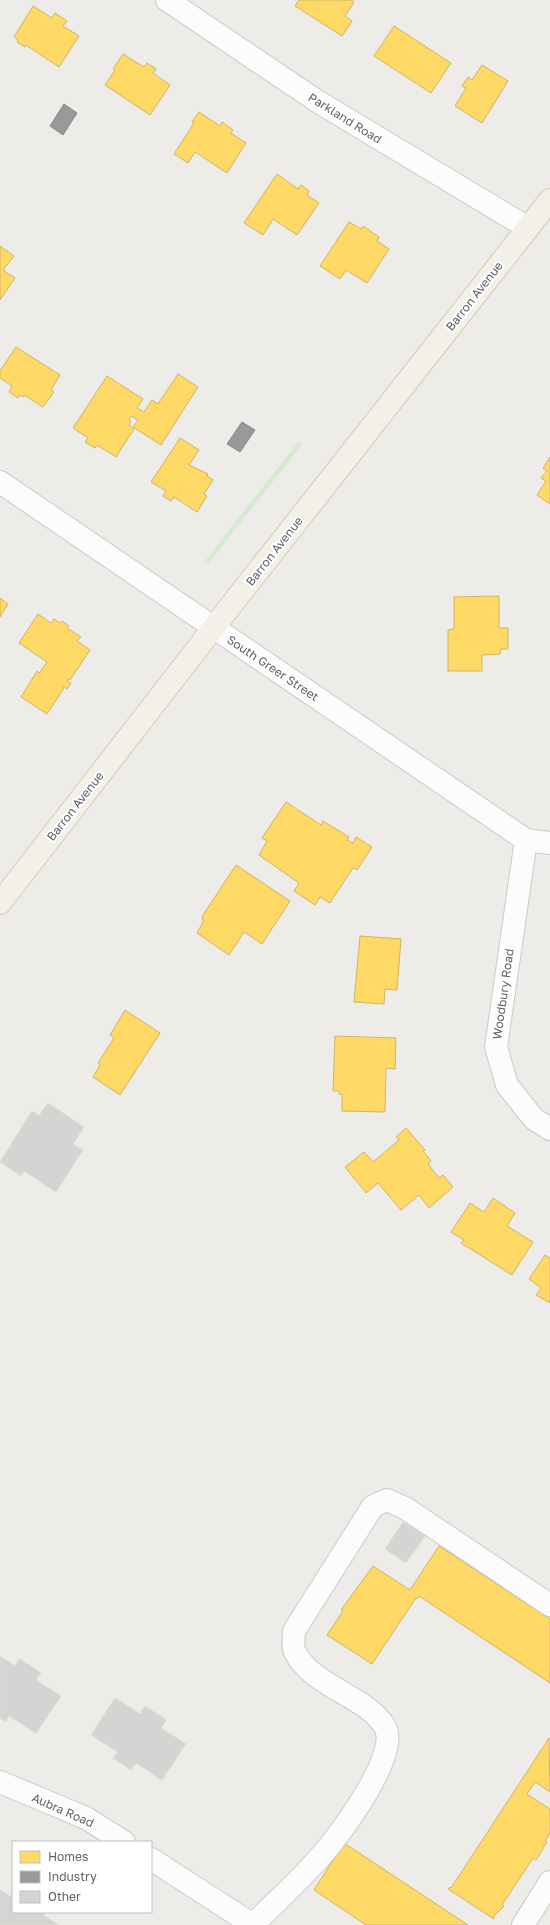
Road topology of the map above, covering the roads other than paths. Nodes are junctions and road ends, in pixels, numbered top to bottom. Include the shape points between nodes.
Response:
1 (167, 0) edge
2 (550, 200) edge
3 (528, 228) junction
4 (0, 482) edge
5 (214, 627) junction
6 (526, 840) junction
7 (550, 843) edge
8 (0, 903) edge
9 (550, 1129) edge
10 (550, 1605) edge
11 (0, 1782) edge
12 (122, 1841) edge
13 (152, 1860) edge
14 (550, 1882) edge
15 (253, 1925) edge
16 (523, 1925) edge

1 - 3 street, Parkland Road via 317,101
2 - 3 main road, Barron Avenue
3 - 5 main road, Barron Avenue
4 - 5 street, South Greer Street
5 - 6 street, South Greer Street
5 - 8 main road, Barron Avenue
6 - 7 street, South Greer Street
6 - 9 street, Woodbury Road via 496,1047 507,1085 534,1119
10 - 15 street via 405,1508 387,1500 373,1506 294,1631 294,1651 310,1672 370,1712 385,1727 388,1742 385,1755 374,1783 327,1849
11 - 12 street, Aubra Road via 86,1818
13 - 15 street
14 - 16 street

